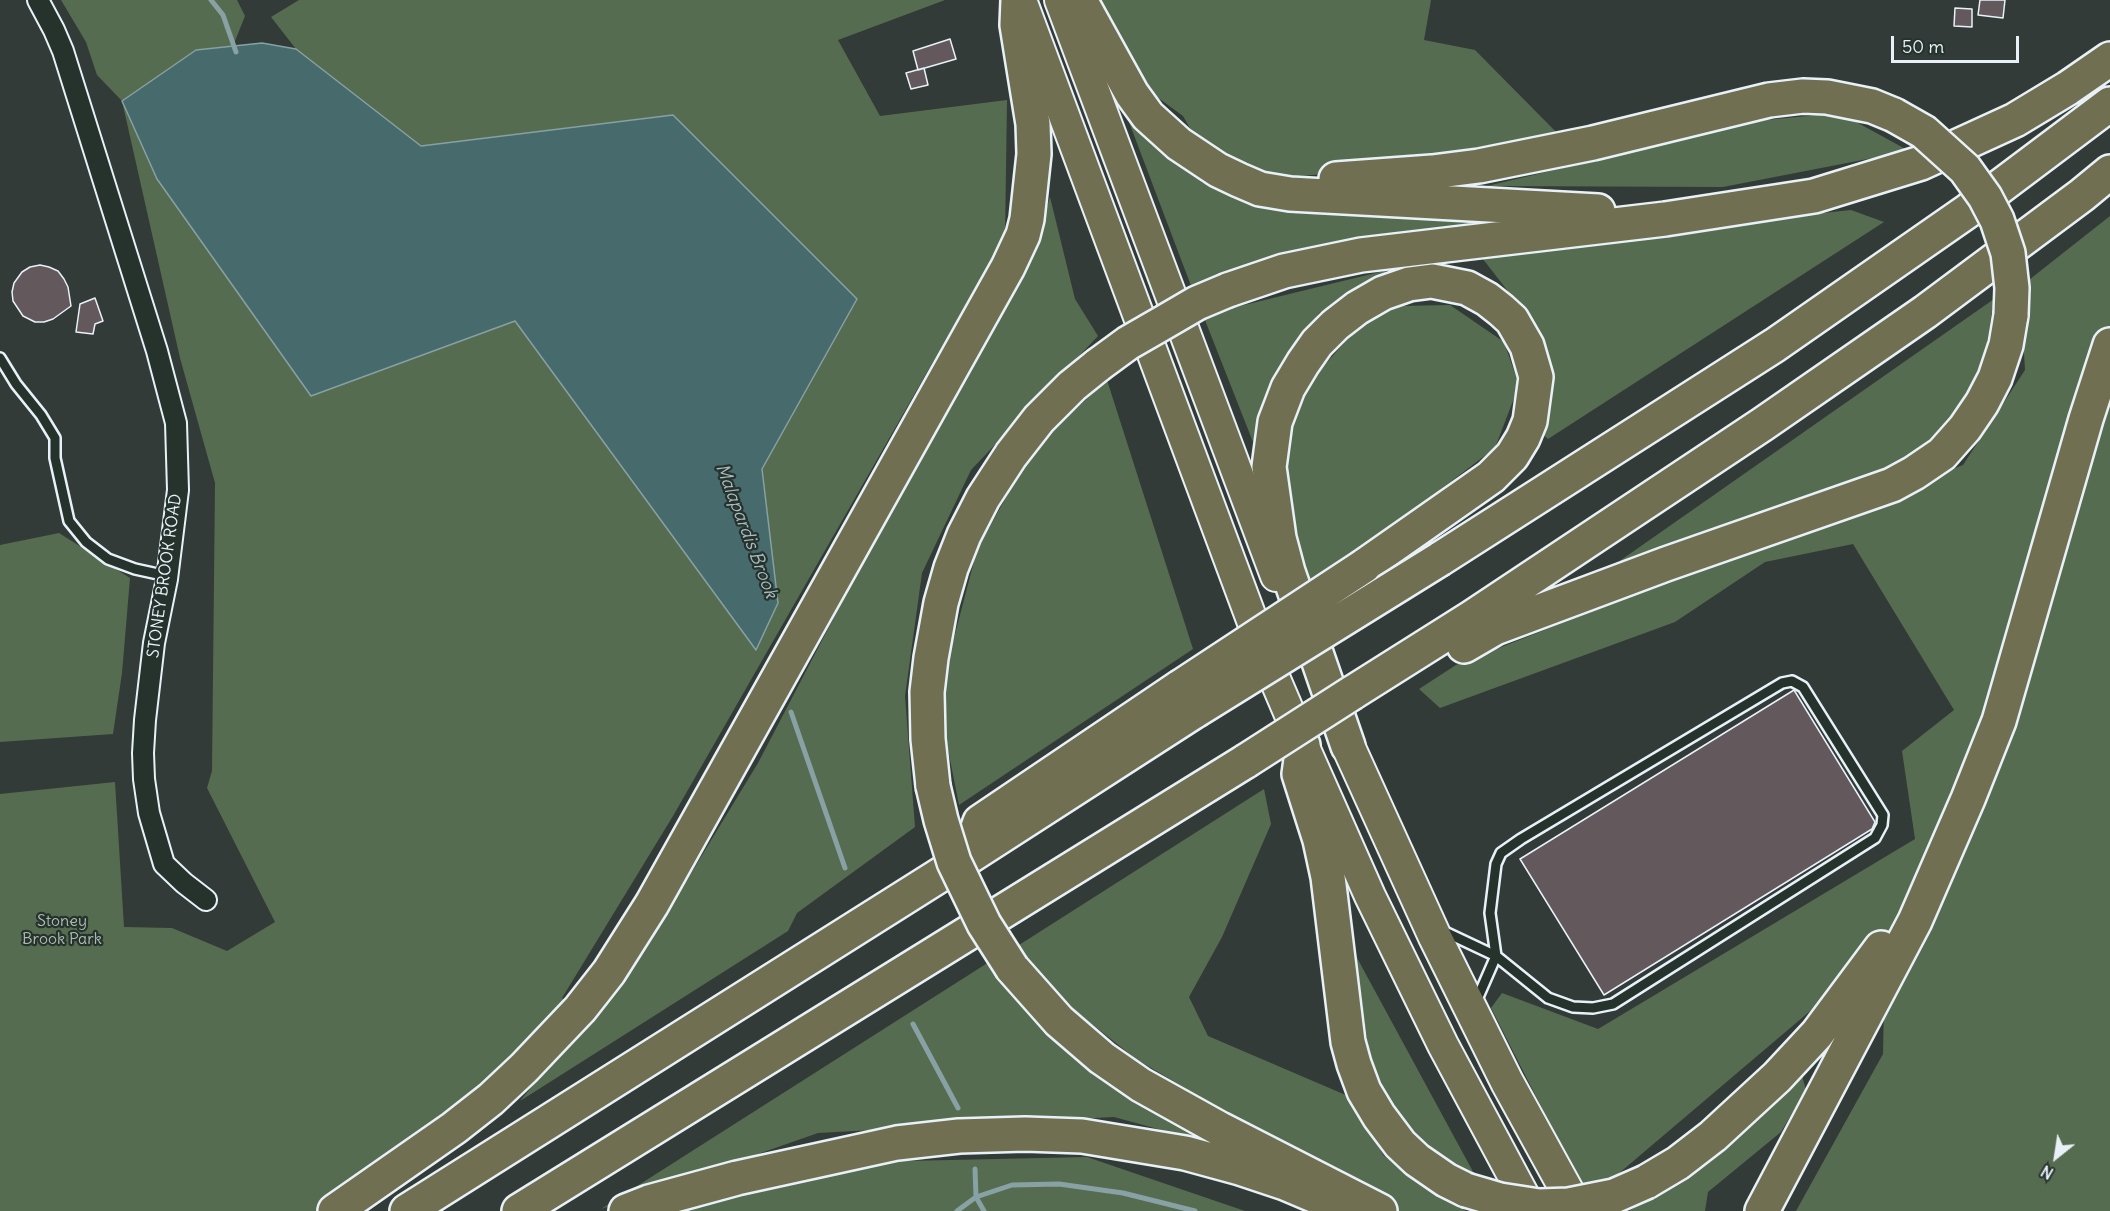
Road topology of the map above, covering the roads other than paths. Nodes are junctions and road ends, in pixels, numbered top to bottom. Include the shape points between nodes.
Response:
1 (38, 0) edge
2 (1020, 0) edge
3 (1060, 0) edge
4 (1080, 0) edge
5 (2110, 59) edge
6 (2110, 104) edge
7 (1194, 155) junction
8 (2110, 172) edge
9 (1723, 211) junction
10 (2110, 345) edge
11 (0, 358) edge
12 (167, 576) junction
13 (1352, 693) junction
14 (1188, 699) junction
15 (1303, 745) junction
16 (1348, 746) junction
17 (1968, 799) junction
18 (206, 900) dead end
19 (984, 924) junction
20 (1429, 924) junction
21 (1496, 956) junction
22 (1472, 1012) junction
23 (335, 1211) edge
24 (407, 1211) edge
25 (519, 1211) edge
26 (626, 1211) edge
27 (1351, 1211) edge
28 (1380, 1211) edge
29 (1532, 1211) edge
30 (1578, 1211) edge
31 (1762, 1211) edge

1 - 12 street, STONEY BROOK ROAD via 63,51 176,423 178,490
2 - 15 main road via 1268,663
2 - 23 highway via 1017,25 1034,144 1023,235 652,904 609,972 524,1068 454,1128
3 - 16 main road via 1288,607
4 - 7 highway via 1138,104 1162,130
5 - 9 highway via 2015,120 1921,163 1814,196
6 - 14 highway, bridge via 1969,210 1775,345 1440,559
7 - 9 highway via 1260,189 1290,194 1604,211
7 - 13 highway, bridge via 1264,177 1358,178 1432,172 1593,143 1769,100 1827,97 1872,106 1924,132 1965,170 1985,197 2008,253 2011,315 1995,378 1965,428 1942,454 1914,473 1893,485 1495,628 1437,662
8 - 13 highway via 1925,312 1753,431
9 - 19 highway, bridge via 1361,255 1284,271 1197,303 1128,343 1072,386 1011,455 964,536 941,603 931,658 927,727 933,786 954,862
10 - 17 highway via 1999,721
11 - 12 lane via 55,438 55,458 69,521 86,542 108,559
12 - 18 street, STONEY BROOK ROAD via 145,720 144,779 164,864
13 - 19 highway, bridge
14 - 16 highway, bridge via 1364,566 1491,477 1512,456 1530,421 1536,377 1527,346 1512,320 1467,288 1432,281 1409,284 1357,308 1317,343 1288,388 1275,422 1269,467 1279,538 1288,572
14 - 24 highway via 967,858
15 - 17 highway, bridge via 1299,774 1328,877 1348,1042 1364,1091 1400,1144 1446,1180 1500,1200 1539,1206 1614,1196 1647,1182 1713,1136 1777,1077 1817,1034 1876,954
15 - 29 main road via 1370,896 1443,1045
16 - 20 highway
17 - 31 highway via 1915,921
19 - 25 highway
19 - 28 highway, bridge via 1012,968 1059,1022 1102,1058 1141,1085 1220,1129
20 - 21 lane
20 - 22 highway
21 - 21 lane via 1490,913 1496,864 1501,854 1782,682 1792,681 1803,687 1883,814 1875,838 1613,1004 1573,1007 1548,998
21 - 22 lane
22 - 30 highway
26 - 27 highway via 737,1178 897,1143 1025,1134 1082,1136 1185,1153 1285,1183

